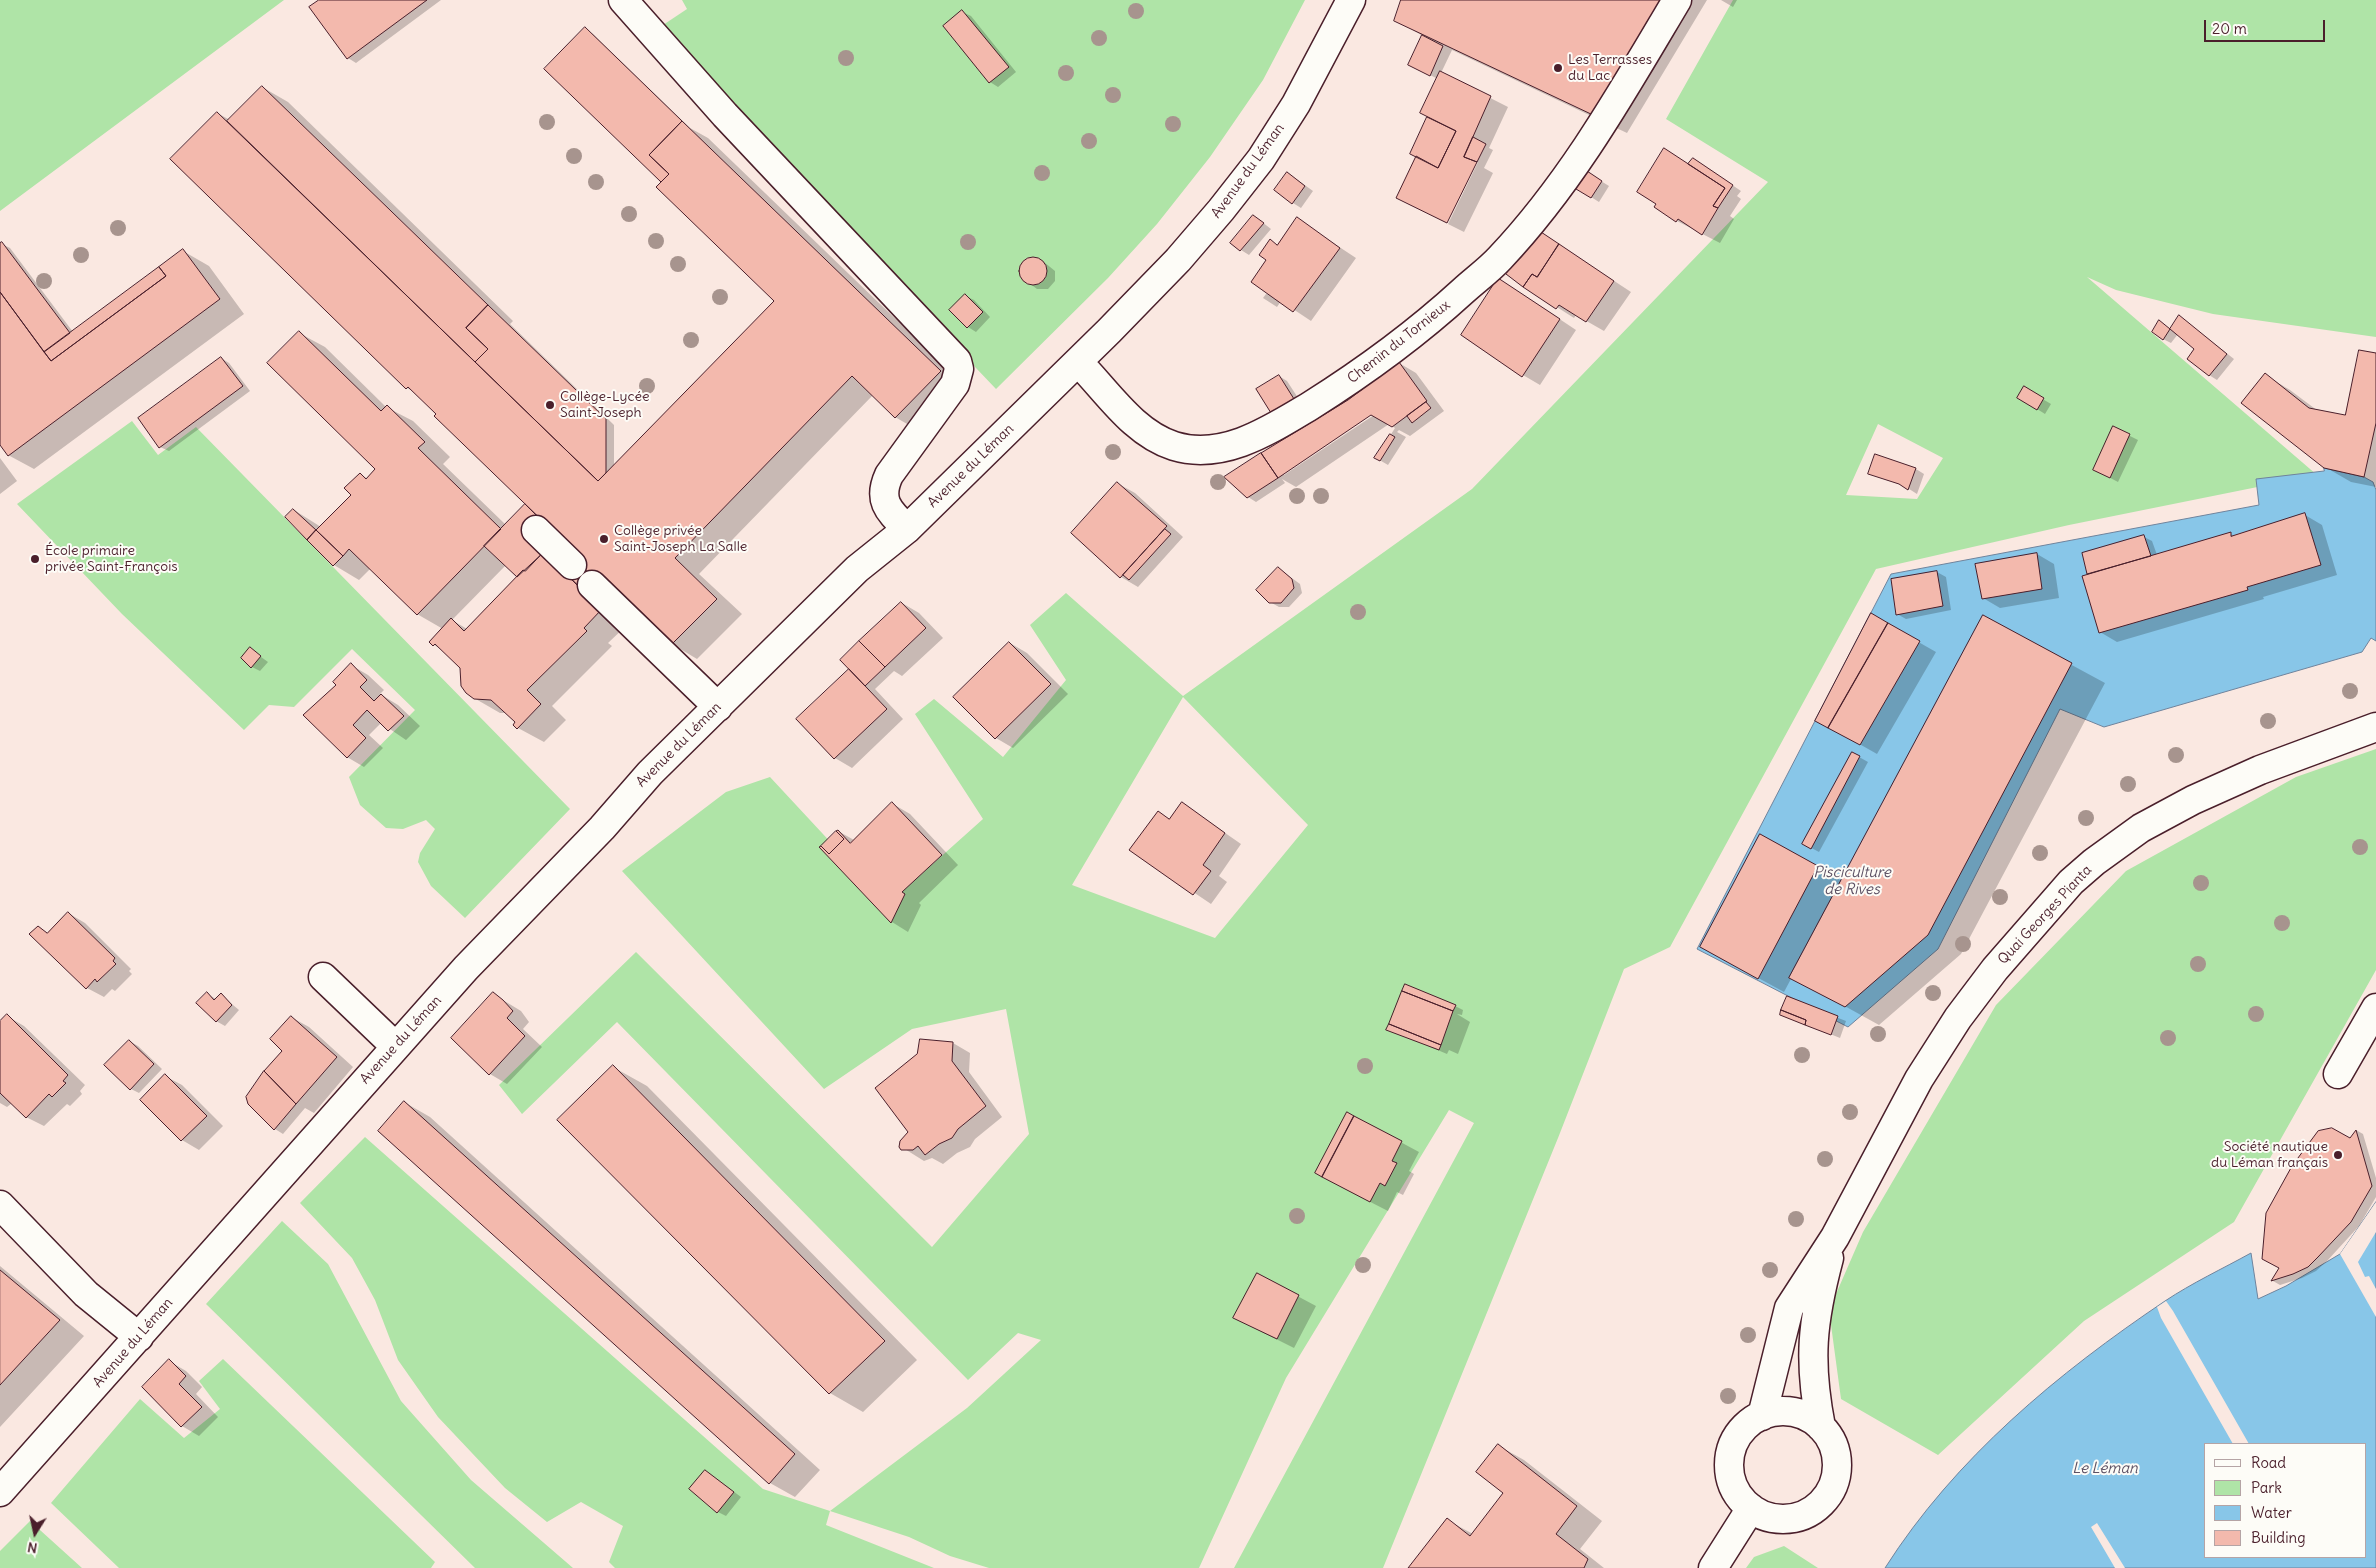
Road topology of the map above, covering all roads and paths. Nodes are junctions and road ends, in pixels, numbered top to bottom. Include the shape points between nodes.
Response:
1 (623, 0) edge
2 (1351, 0) edge
3 (1677, 0) edge
4 (1078, 362) junction
5 (907, 529) junction
6 (536, 530) dead end
7 (572, 565) dead end
8 (592, 585) dead end
9 (718, 707) junction
10 (2376, 727) edge
11 (324, 977) dead end
12 (2376, 1008) edge
13 (395, 1046) junction
14 (2338, 1074) dead end
15 (0, 1205) edge
16 (1835, 1237) junction
17 (139, 1336) junction
18 (1762, 1416) junction
19 (1821, 1427) junction
20 (0, 1492) edge
21 (1752, 1508) junction
22 (1713, 1568) edge

1 - 5 street via 725,116 957,362 959,369 955,384 884,485 886,505
2 - 4 street, Avenue du Léman via 1296,104 1261,159 1178,260
3 - 4 street, Chemin du Tornieux via 1609,114 1547,202 1500,258 1425,326 1344,385 1278,425 1225,447 1175,446 1155,438 1134,423
4 - 5 street, Avenue du Léman
5 - 9 street, Avenue du Léman via 857,569
6 - 7 street
8 - 9 street
9 - 13 street, Avenue du Léman via 650,773
10 - 16 street, Quai Georges Pianta via 2260,770 2193,800 2124,839 2071,882 1995,969 1938,1048
11 - 13 street
12 - 14 street
13 - 17 street, Avenue du Léman
15 - 17 street via 86,1294
16 - 18 street, Quai Georges Pianta via 1789,1308
16 - 19 street, Quai Georges Pianta via 1819,1296 1812,1339 1813,1379
17 - 20 street, Avenue du Léman
18 - 19 street via 1788,1412 1805,1416
18 - 21 street via 1741,1432 1732,1447 1729,1464 1735,1489
19 - 21 street via 1837,1458 1836,1476 1825,1500 1803,1516 1785,1519 1768,1517
21 - 22 street

